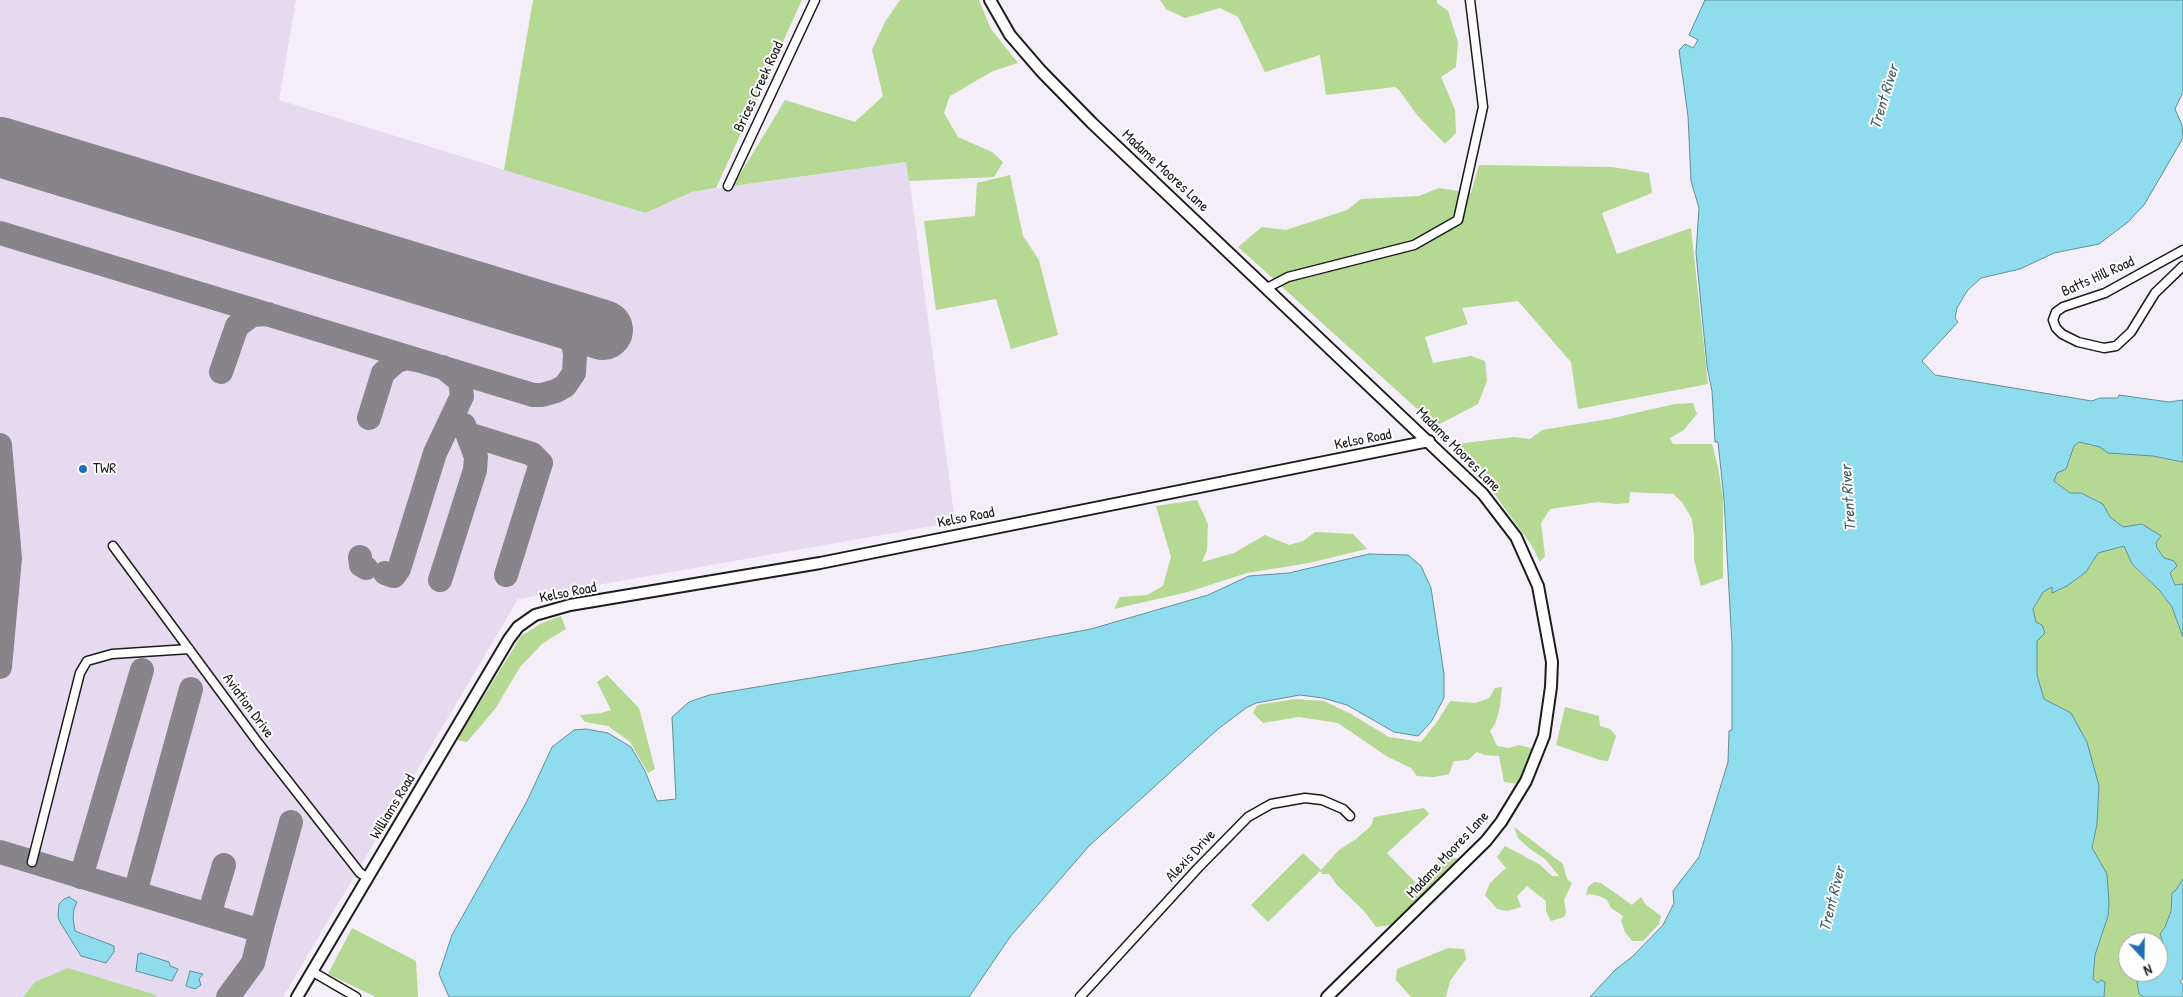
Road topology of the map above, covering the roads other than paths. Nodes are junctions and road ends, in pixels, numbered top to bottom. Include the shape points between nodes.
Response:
1 (815, 0) edge
2 (990, 0) edge
3 (1470, 0) edge
4 (728, 186) dead end
5 (2183, 250) edge
6 (2162, 261) junction
7 (2183, 266) edge
8 (2173, 275) junction
9 (1267, 288) junction
10 (1429, 441) junction
11 (113, 546) dead end
12 (514, 632) joint
13 (189, 649) junction
14 (1350, 816) dead end
15 (32, 862) dead end
16 (368, 878) junction
17 (313, 972) junction
18 (297, 997) edge
19 (356, 997) edge
20 (1080, 997) edge
21 (1327, 997) edge

1 - 4 street, Brices Creek Road
2 - 9 street, Madame Moores Lane via 1010,34 1040,72
3 - 9 street via 1482,107 1458,220 1414,245 1288,277
5 - 6 street, Batts Hill Road
6 - 8 street
6 - 8 street, Batts Hill Road via 2105,292 2063,307 2053,320 2056,328 2078,342 2104,348 2116,346 2132,332 2155,293
7 - 8 street, Batts Hill Road
9 - 10 street, Madame Moores Lane
10 - 12 street, Kelso Road via 820,563 550,610 529,619
10 - 21 street, Madame Moores Lane via 1483,494 1516,537 1528,561 1538,586 1552,662 1547,720 1526,781 1501,822 1469,858
11 - 13 street, Aviation Drive
12 - 16 street, Williams Road
13 - 15 street via 112,654 87,661 80,673
13 - 16 street, Aviation Drive via 259,744 360,873
14 - 20 street, Alexis Drive via 1343,809 1322,800 1305,798 1271,804 1248,817
16 - 17 street, Williams Road
17 - 18 street, Williams Road
17 - 19 street

